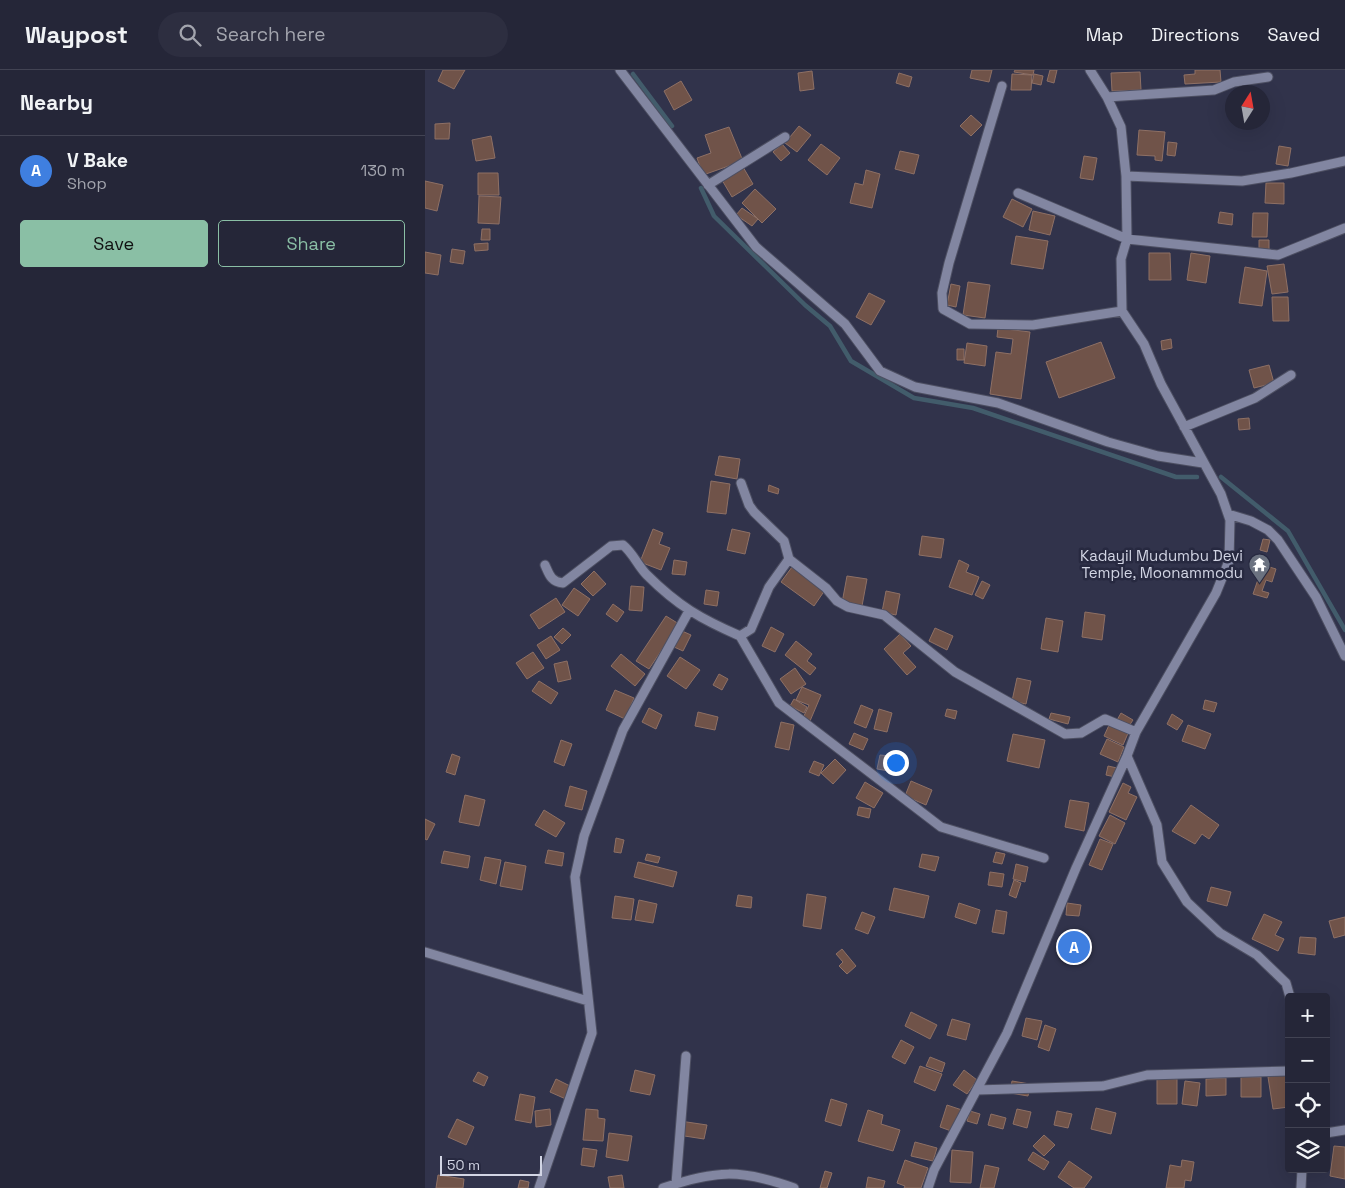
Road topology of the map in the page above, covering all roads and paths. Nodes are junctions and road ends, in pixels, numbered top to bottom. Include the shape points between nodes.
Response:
1 (621, 70) edge
2 (1090, 70) edge
3 (1268, 77) dead end
4 (1002, 86) dead end
5 (1107, 97) junction
6 (785, 136) dead end
7 (1345, 161) edge
8 (1126, 176) junction
9 (708, 185) junction
10 (1018, 193) dead end
11 (1345, 228) edge
12 (1127, 239) junction
13 (1122, 311) junction
14 (1291, 375) dead end
15 (1184, 427) junction
16 (1203, 463) junction
17 (741, 483) dead end
18 (1228, 514) junction
19 (789, 559) junction
20 (545, 565) dead end
21 (689, 611) junction
22 (740, 636) junction
23 (1345, 656) edge
24 (1136, 732) junction
25 (1127, 756) junction
26 (1044, 858) dead end
27 (425, 952) edge
28 (1289, 993) edge
29 (588, 1001) junction
30 (686, 1056) dead end
31 (1285, 1071) edge
32 (977, 1090) junction
33 (1345, 1130) edge
34 (1330, 1132) edge
35 (1302, 1173) edge
36 (676, 1184) junction
37 (539, 1188) edge
38 (663, 1188) edge
39 (794, 1188) edge
40 (928, 1188) edge
41 (1301, 1188) edge

1 - 9 street
2 - 5 street
3 - 5 street via 1234,82 1214,90
4 - 13 street via 949,263 942,293 943,309 970,324 1033,325
5 - 8 street via 1121,127
6 - 9 street
7 - 8 street via 1243,181
8 - 12 street
9 - 16 street via 756,247 845,324 880,371 915,387 998,403 1108,442 1158,456
10 - 12 street
11 - 12 street via 1278,255
12 - 13 street via 1121,258
13 - 15 street via 1144,344
14 - 15 street via 1255,398
15 - 16 street
16 - 18 street via 1221,494
17 - 19 street via 754,512 784,541
18 - 23 street via 1251,521 1278,540 1316,597
18 - 24 street via 1229,560 1216,593
19 - 22 street via 769,588 751,629
19 - 24 street via 842,605 884,615 955,672 1065,734 1081,733 1105,720
20 - 21 street via 551,578 563,584 611,546 621,545 646,573
21 - 22 street
21 - 29 street via 623,730 585,836 575,877
22 - 26 street via 779,703 941,827
24 - 25 street
25 - 28 street via 1157,825 1162,862 1187,902 1220,933 1257,955 1286,984
25 - 32 street via 1007,1033
27 - 29 street
29 - 37 street via 592,1033
30 - 36 street
31 - 32 street via 1147,1076 1103,1086
32 - 40 street via 934,1170
33 - 34 street
35 - 41 street
36 - 38 street
36 - 39 street via 733,1173 761,1177

